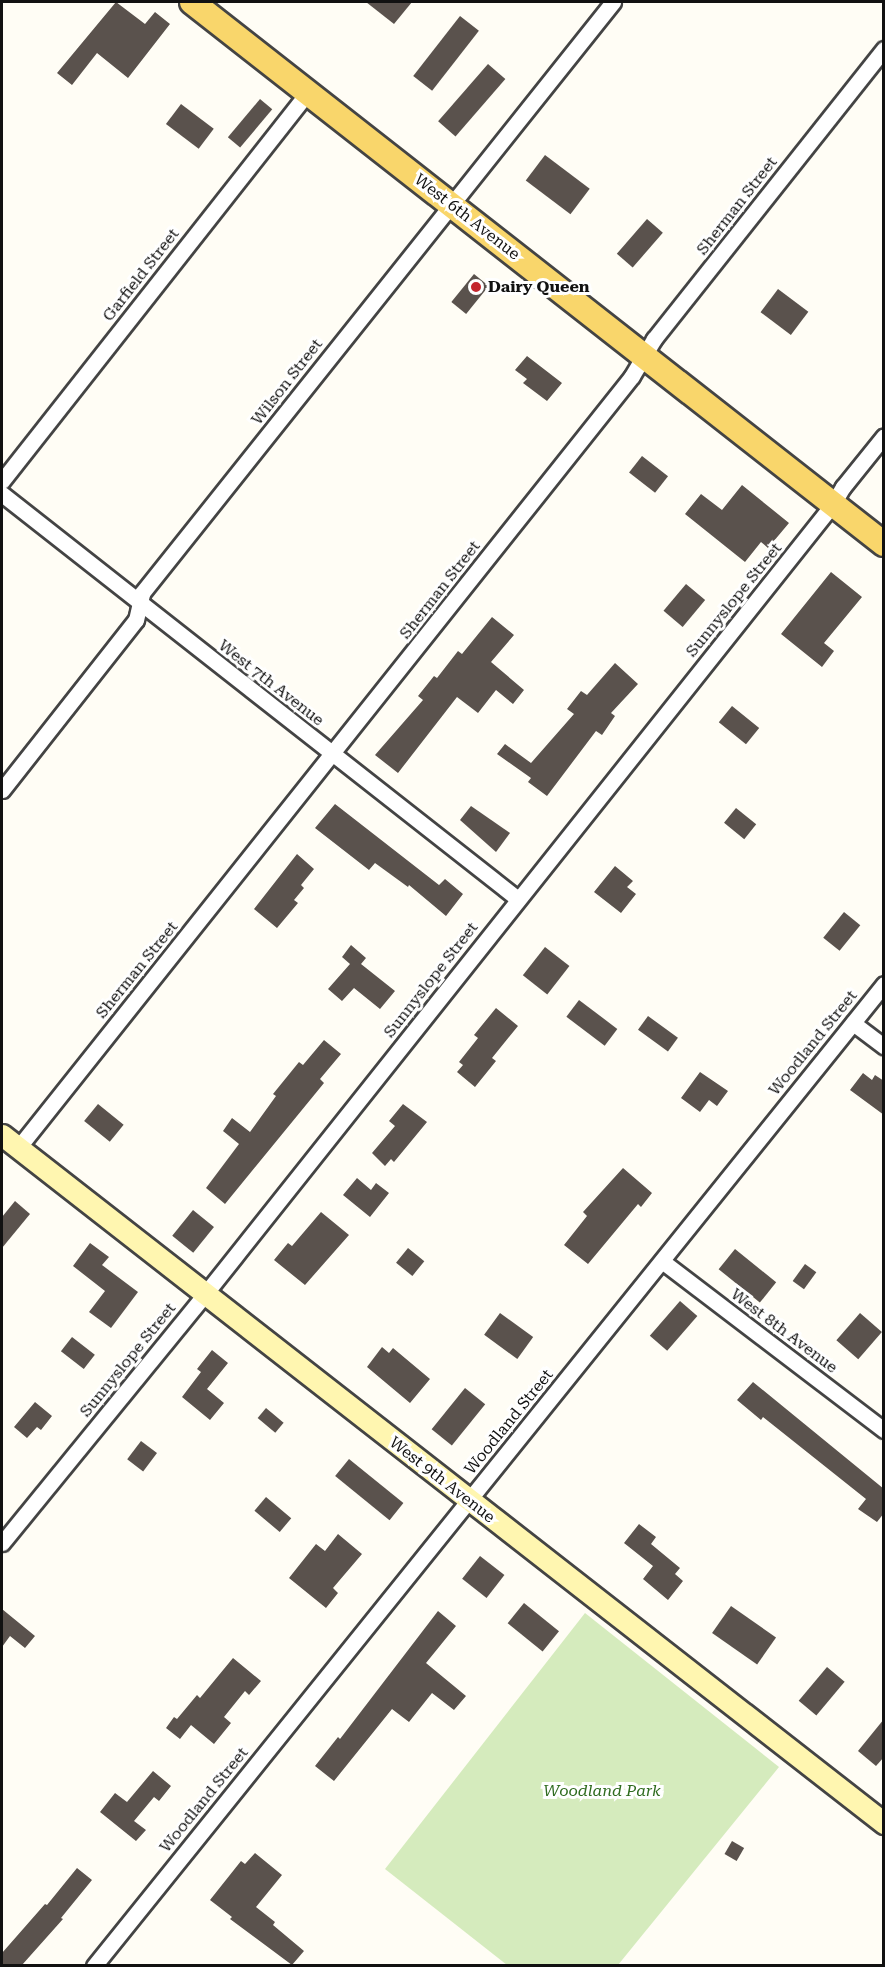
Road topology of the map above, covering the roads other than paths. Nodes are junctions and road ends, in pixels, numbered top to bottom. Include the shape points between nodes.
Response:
1 (192, 2) edge
2 (613, 2) edge
3 (884, 49) edge
4 (308, 92) junction
5 (451, 204) junction
6 (645, 356) junction
7 (884, 436) edge
8 (2, 481) edge
9 (2, 495) edge
10 (833, 504) junction
11 (884, 544) edge
12 (138, 603) junction
13 (333, 754) junction
14 (2, 790) edge
15 (518, 899) junction
16 (884, 984) edge
17 (853, 1023) junction
18 (884, 1046) edge
19 (2, 1135) edge
20 (18, 1148) junction
21 (662, 1261) junction
22 (205, 1294) junction
23 (884, 1430) edge
24 (469, 1501) junction
25 (2, 1543) edge
26 (884, 1822) edge
27 (94, 1965) edge

1 - 4 main road, West 6th Avenue
2 - 5 street, Wilson Street
3 - 6 street, Sherman Street via 654,339
4 - 5 main road, West 6th Avenue
4 - 8 street, Garfield Street
5 - 6 main road, West 6th Avenue
5 - 12 street, Wilson Street via 142,593
6 - 10 main road, West 6th Avenue
6 - 13 street, Sherman Street
7 - 10 street, Sunnyslope Street
9 - 12 street, West 7th Avenue
10 - 11 main road, West 6th Avenue
10 - 15 street, Sunnyslope Street
12 - 13 street, West 7th Avenue
12 - 14 street, Wilson Street via 136,620
13 - 15 street, West 7th Avenue
13 - 20 street, Sherman Street
15 - 22 street, Sunnyslope Street
16 - 17 street, Woodland Street
17 - 18 street
17 - 21 street, Woodland Street
19 - 20 street, West 9th Avenue
20 - 22 street, West 9th Avenue
21 - 23 street, West 8th Avenue
21 - 24 street, Woodland Street
22 - 24 street, West 9th Avenue
22 - 25 street, Sunnyslope Street
24 - 26 street, West 9th Avenue
24 - 27 street, Woodland Street

